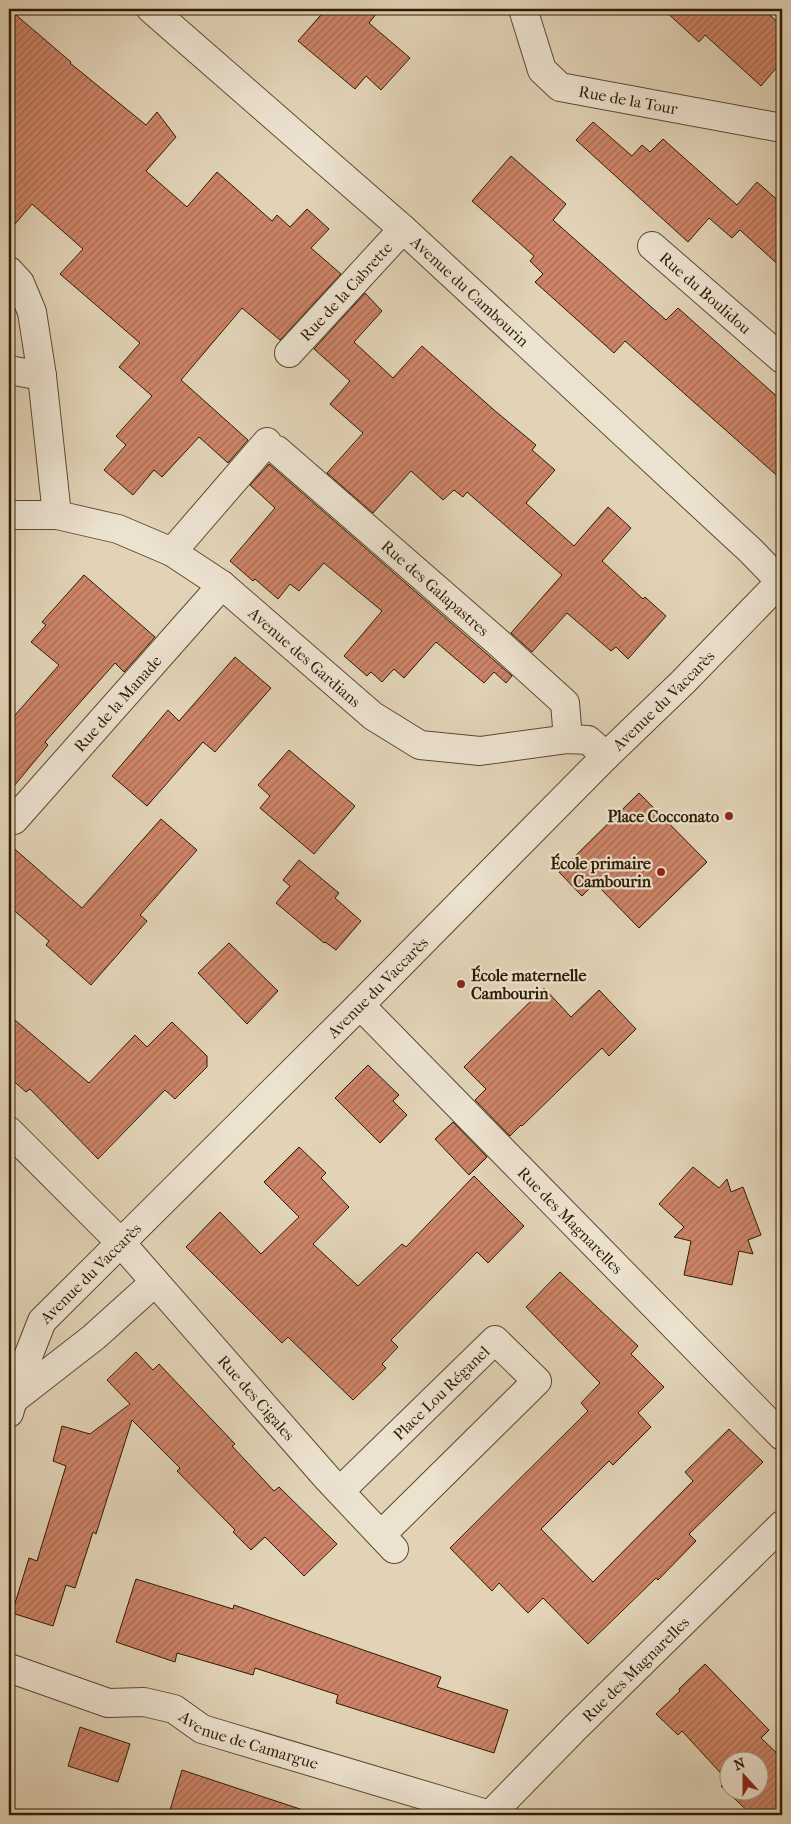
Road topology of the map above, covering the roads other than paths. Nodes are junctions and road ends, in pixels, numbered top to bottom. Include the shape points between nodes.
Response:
1 (151, 9) edge
2 (525, 11) edge
3 (782, 128) edge
4 (403, 229) junction
5 (652, 246) dead end
6 (9, 271) edge
7 (289, 353) dead end
8 (782, 359) edge
9 (9, 370) edge
10 (42, 376) junction
11 (9, 515) edge
12 (56, 515) junction
13 (172, 552) junction
14 (782, 581) edge
15 (222, 585) junction
16 (568, 739) junction
17 (606, 756) junction
18 (14, 820) dead end
19 (360, 1004) junction
20 (9, 1131) edge
21 (121, 1244) junction
22 (155, 1282) junction
23 (11, 1406) edge
24 (782, 1436) edge
25 (340, 1491) junction
26 (780, 1529) edge
27 (387, 1542) joint
28 (9, 1668) edge
29 (490, 1815) edge

1 - 4 street, Avenue du Cambourin
2 - 3 street, Rue de la Tour via 542,70 560,87
4 - 7 street, Rue de la Cabrette
4 - 14 street, Avenue du Cambourin
5 - 8 street, Rue du Boulidou
6 - 10 street via 20,283 32,312
9 - 10 street
10 - 12 street
11 - 12 street, Avenue des Gardians
12 - 13 street, Avenue des Gardians via 118,529
13 - 15 street, Avenue des Gardians
13 - 16 street, Rue des Galapastres via 272,446 565,703
14 - 17 street, Avenue du Vaccarès
15 - 16 street, Avenue des Gardians via 372,716 420,745 480,751
15 - 18 street, Rue de la Manade
16 - 17 street, Avenue des Gardians via 588,740
17 - 19 street, Avenue du Vaccarès
19 - 21 street, Avenue du Vaccarès
19 - 24 street, Rue des Magnarelles
20 - 21 street
21 - 22 street, Rue des Cigales
21 - 23 street, Avenue du Vaccarès via 42,1321
22 - 23 street
22 - 25 street, Rue des Cigales
25 - 27 street, Rue des Cigales
25 - 27 street, Place Lou Réganel via 495,1340 536,1380
26 - 29 street, Rue des Magnarelles
28 - 29 street, Avenue de Camargue via 108,1703 144,1702 174,1709 202,1729

